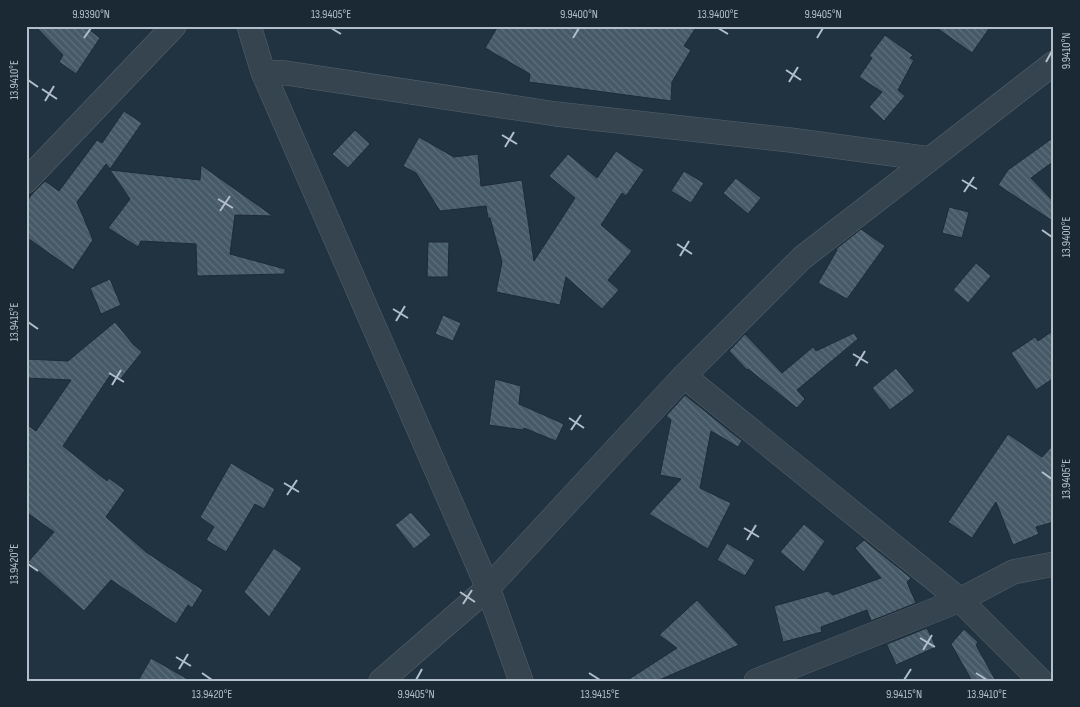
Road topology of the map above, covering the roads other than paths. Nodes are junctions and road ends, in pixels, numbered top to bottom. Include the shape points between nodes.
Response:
1 (174, 26) edge
2 (249, 26) edge
3 (1054, 63) edge
4 (263, 72) junction
5 (930, 159) junction
6 (26, 181) edge
7 (684, 376) junction
8 (1054, 564) edge
9 (488, 588) junction
10 (960, 600) junction
11 (381, 681) edge
12 (521, 681) edge
13 (756, 681) edge
14 (1041, 681) edge

1 - 6 street
2 - 4 street
3 - 5 street
4 - 5 street via 556,114
4 - 9 street
5 - 7 street via 802,258
7 - 9 street
7 - 10 street
8 - 10 street via 1013,572
9 - 11 street
9 - 12 street
10 - 13 street
10 - 14 street

